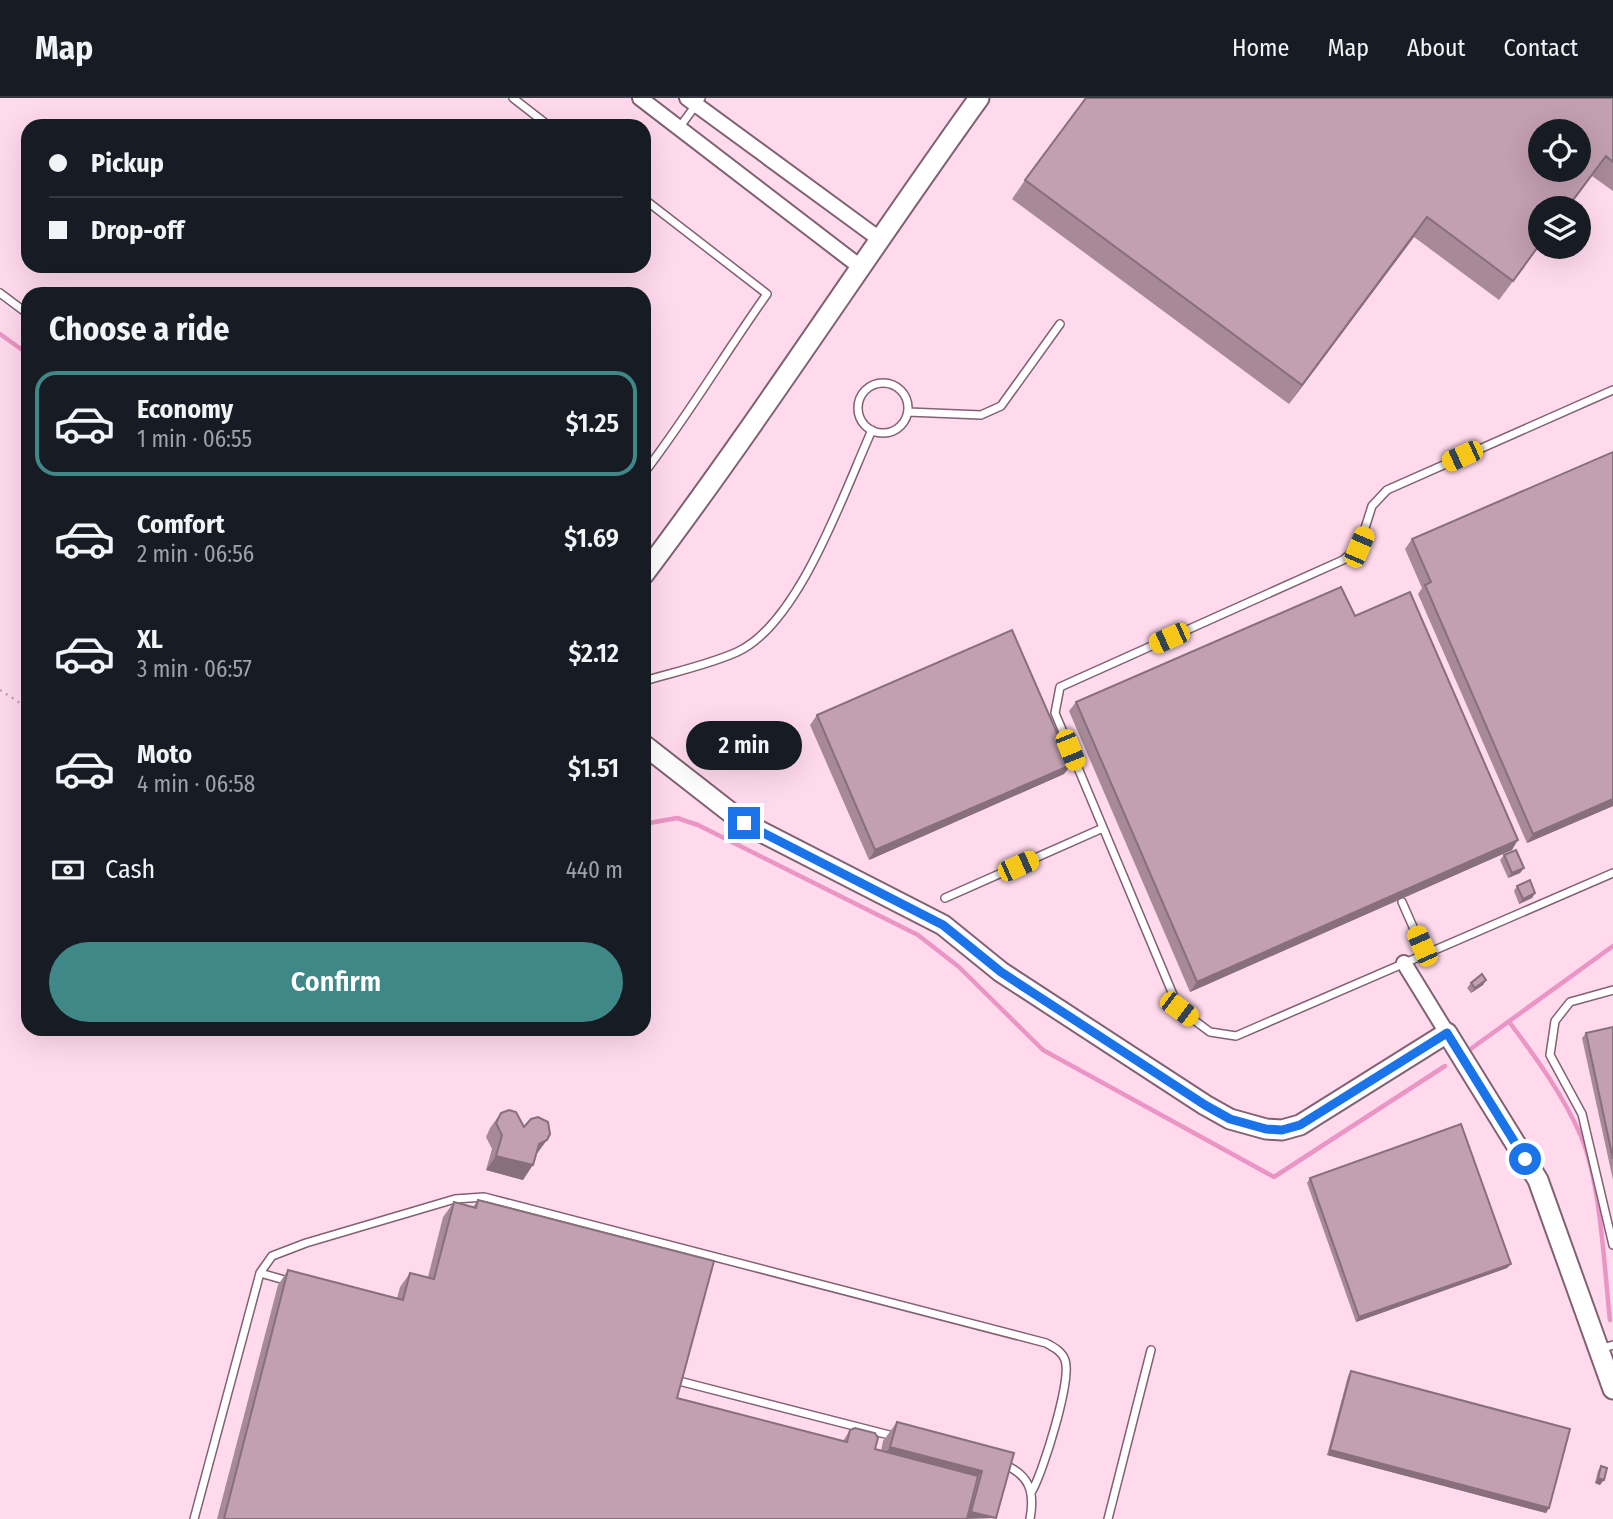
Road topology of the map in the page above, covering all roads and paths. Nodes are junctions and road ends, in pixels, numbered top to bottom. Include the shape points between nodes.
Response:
1 (513, 98) edge
2 (640, 98) edge
3 (979, 98) edge
4 (695, 100) edge
5 (540, 119) edge
6 (679, 128) junction
7 (651, 204) edge
8 (878, 239) junction
9 (859, 266) junction
10 (0, 293) edge
11 (21, 309) edge
12 (1060, 324) dead end
13 (1613, 390) edge
14 (908, 412) junction
15 (872, 430) junction
16 (651, 464) edge
17 (651, 565) edge
18 (651, 679) edge
19 (0, 690) edge
20 (21, 704) edge
21 (651, 750) edge
22 (1103, 828) junction
23 (1613, 873) edge
24 (945, 898) dead end
25 (1402, 902) edge
26 (1425, 954) junction
27 (1404, 963) junction
28 (1613, 990) edge
29 (1447, 1033) junction
30 (1613, 1245) edge
31 (260, 1273) junction
32 (300, 1284) edge
33 (1606, 1347) edge
34 (1151, 1350) dead end
35 (676, 1380) edge
36 (1613, 1390) edge
37 (902, 1438) edge
38 (990, 1461) edge
39 (1032, 1491) junction
40 (194, 1519) edge
41 (1030, 1519) edge
42 (1108, 1519) edge

1 - 5 lane
2 - 6 street
3 - 8 street
4 - 6 lane
4 - 8 street
6 - 9 street
7 - 16 lane via 767,294
8 - 9 street
9 - 17 street
10 - 11 lane
12 - 14 lane via 1001,406 981,415
13 - 22 lane via 1387,489 1372,506 1359,547 1343,560 1060,687 1055,713
14 - 15 lane via 903,424 888,433
14 - 15 lane via 907,400 897,387 873,384 861,395 858,411
15 - 18 lane via 799,589 779,618 737,652
19 - 20 path
21 - 29 street via 744,823 943,925 1001,972 1205,1105 1240,1122 1274,1129 1300,1125
22 - 24 lane
22 - 27 lane via 1179,1009 1210,1032 1236,1036
23 - 26 lane
25 - 26 lane
26 - 27 lane
27 - 29 street
28 - 30 lane via 1570,1002 1555,1021 1550,1055 1582,1114
29 - 33 street via 1538,1180
31 - 32 lane
31 - 39 lane via 272,1256 306,1243 455,1199 484,1197 1046,1343 1065,1359 1066,1380 1042,1471
31 - 40 lane
33 - 36 street
34 - 42 lane
35 - 37 lane
38 - 39 lane via 1020,1473
39 - 41 lane

